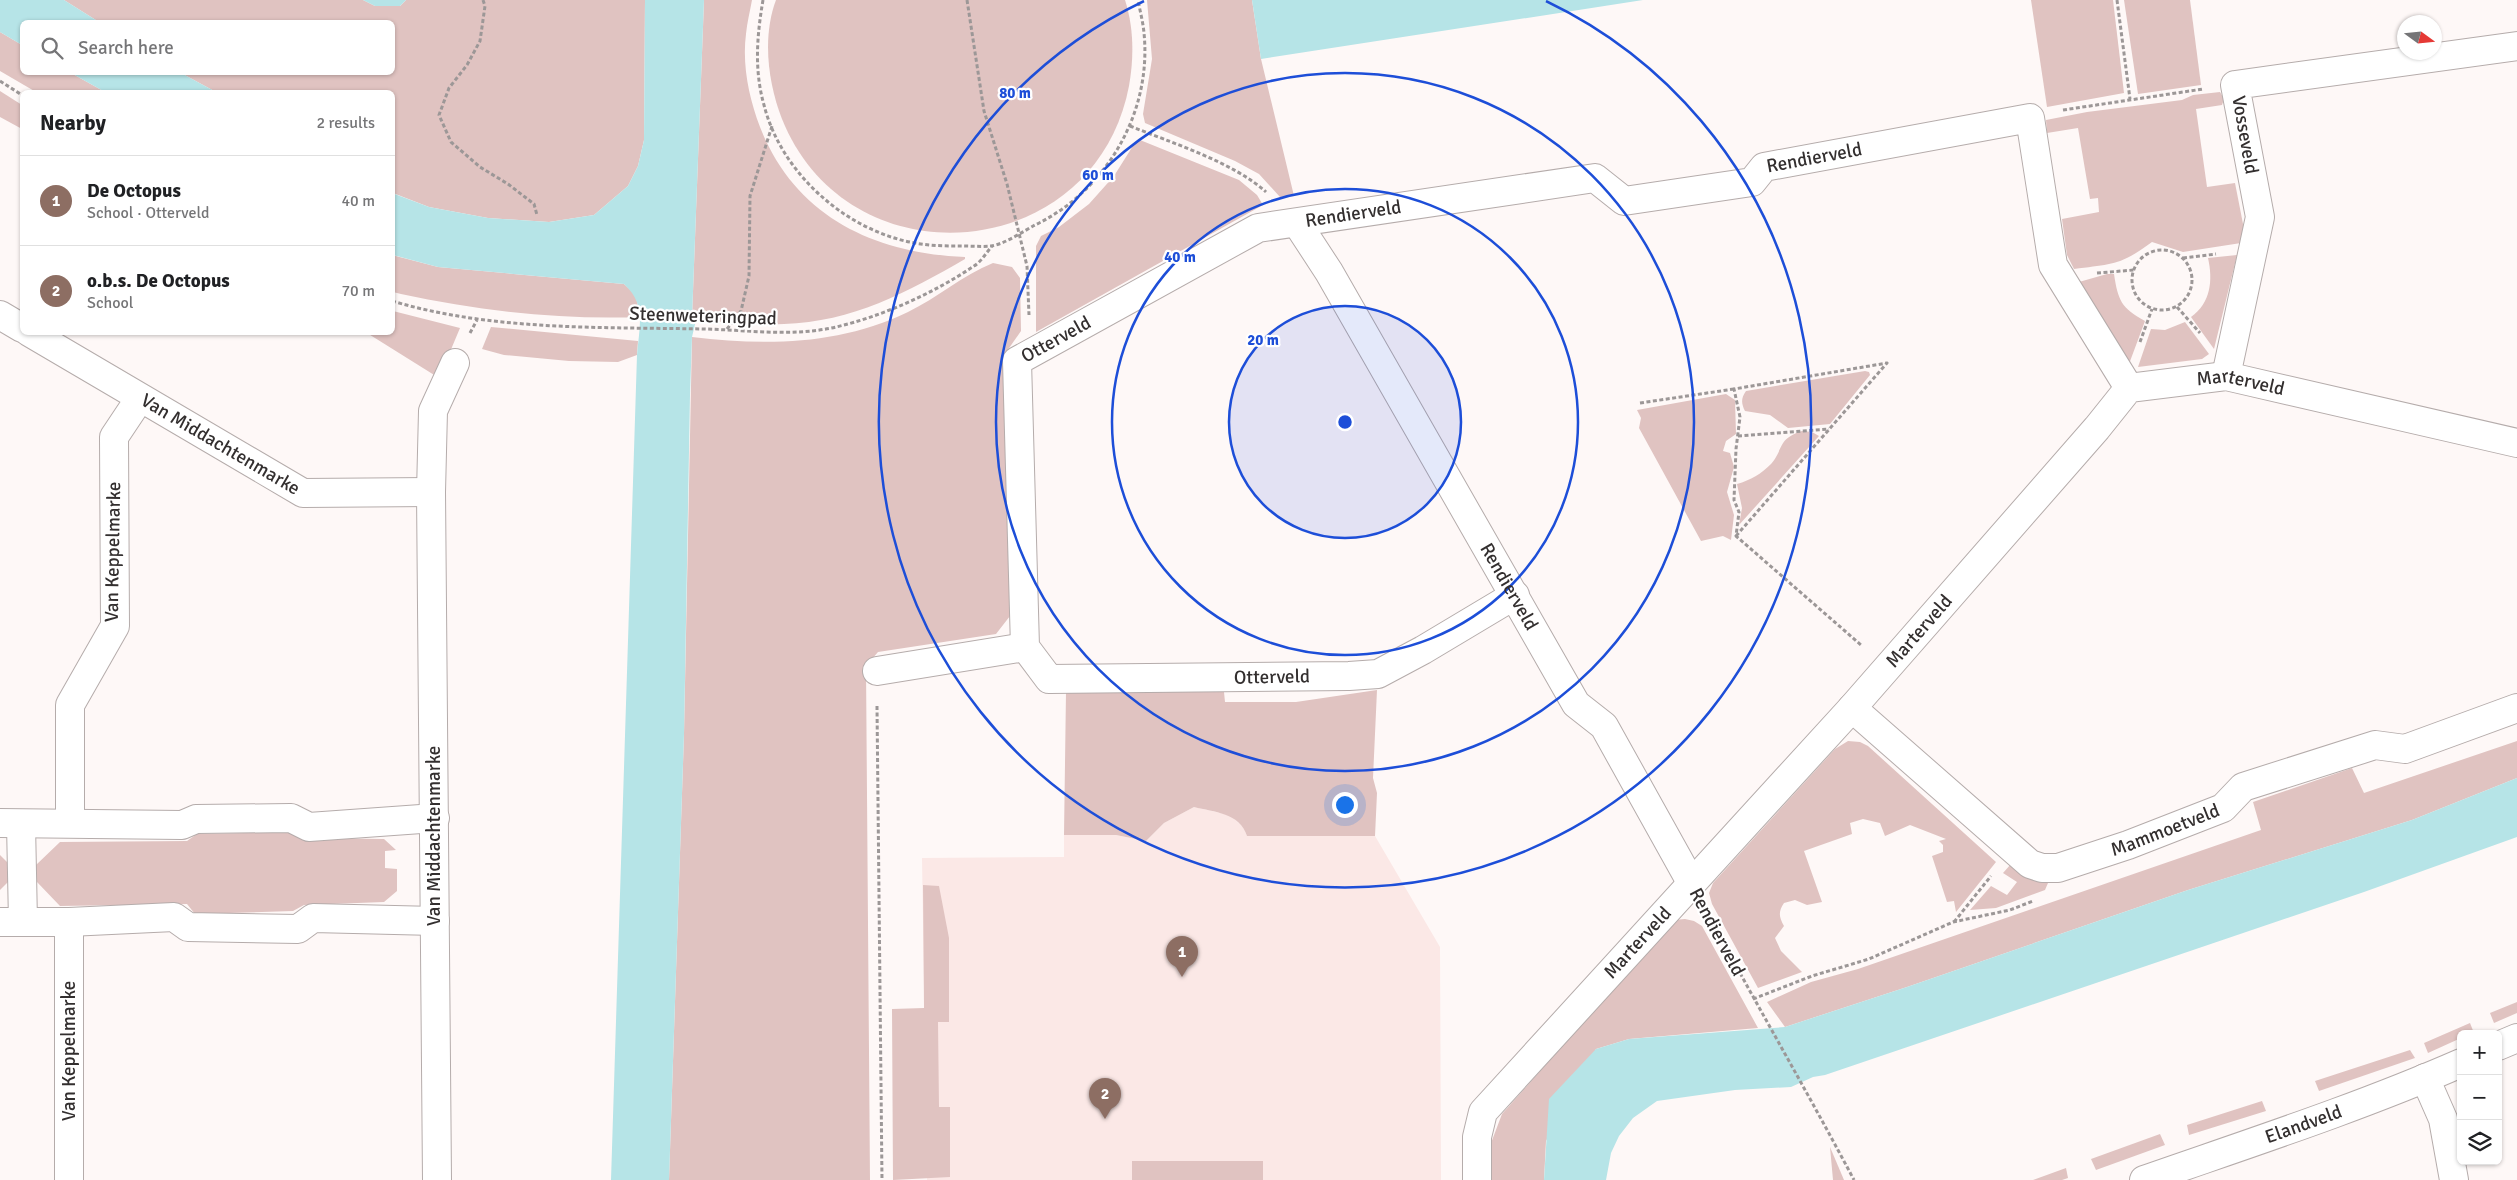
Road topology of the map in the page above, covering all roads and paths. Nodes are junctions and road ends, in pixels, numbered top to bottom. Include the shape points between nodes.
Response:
1 (484, 0) edge
2 (763, 0) edge
3 (967, 0) edge
4 (1138, 0) edge
5 (2117, 0) edge
6 (2517, 46) edge
7 (0, 81) edge
8 (2236, 85) junction
9 (20, 94) edge
10 (2130, 99) junction
11 (2030, 118) junction
12 (772, 126) junction
13 (1130, 126) junction
14 (537, 215) dead end
15 (1297, 223) junction
16 (1020, 233) junction
17 (992, 246) junction
18 (2161, 250) joint
19 (395, 302) edge
20 (0, 315) edge
21 (20, 327) edge
22 (727, 330) junction
23 (34, 335) edge
24 (1032, 352) junction
25 (456, 363) dead end
26 (2226, 376) junction
27 (2129, 388) junction
28 (1734, 389) junction
29 (140, 398) junction
30 (1640, 403) dead end
31 (1830, 428) junction
32 (1738, 436) junction
33 (2517, 443) edge
34 (431, 492) junction
35 (1736, 536) junction
36 (1514, 595) junction
37 (1025, 647) junction
38 (1886, 668) junction
39 (877, 671) joint
40 (1852, 708) junction
41 (2517, 708) edge
42 (435, 818) junction
43 (70, 823) junction
44 (10, 824) edge
45 (2013, 849) junction
46 (1692, 884) junction
47 (2035, 900) dead end
48 (435, 921) junction
49 (12, 922) edge
50 (69, 922) junction
51 (1954, 922) junction
52 (1753, 999) junction
53 (2517, 1038) edge
54 (2502, 1044) edge
55 (2457, 1064) edge
56 (2425, 1078) junction
57 (69, 1180) edge
58 (437, 1180) edge
59 (882, 1180) edge
60 (1477, 1180) edge
61 (1854, 1180) edge
62 (2144, 1180) edge
63 (2454, 1180) edge

1 - 14 path via 480,41 449,88 440,115 451,142 480,168 534,204
2 - 12 path, Steenweteringpad via 757,35 757,71
3 - 16 path via 984,111
4 - 13 path, Steenweteringpad via 1144,34 1144,70
5 - 10 path
6 - 8 street, Vosseveld
7 - 9 path
8 - 10 path
8 - 26 street, Vosseveld via 2260,217
10 - 11 path
11 - 15 street, Rendierveld via 1764,167 1752,182 1634,200 1624,201 1595,178
11 - 27 street via 2052,265
12 - 17 path, Steenweteringpad via 796,170 820,196 849,217 880,233 915,243
12 - 22 path via 750,196 749,276 741,311
13 - 15 path via 1230,168 1255,182
13 - 16 path, Steenweteringpad via 1105,169 1081,196 1053,217
15 - 24 street, Otterveld via 1258,228
15 - 36 street, Rendierveld via 1339,289
16 - 17 path, Steenweteringpad
16 - 24 path via 1027,266
17 - 22 path, Steenweteringpad via 976,265 922,295 869,317 800,333
18 - 18 path via 2142,256 2132,278 2134,294 2140,302 2158,311 2172,309 2185,300 2192,281 2191,272 2180,255
19 - 22 path, Steenweteringpad via 476,320
20 - 21 street
23 - 29 street, Van Middachtenmarke
24 - 37 street, Otterveld via 1018,361
25 - 34 street, Van Middachtenmarke via 433,411
26 - 27 street, Marterveld
26 - 33 street, Marterveld
27 - 38 street, Marterveld
28 - 30 path
28 - 31 path via 1887,363
28 - 32 path via 1740,417
29 - 34 street, Van Middachtenmarke via 303,493
29 - 43 street, Van Keppelmarke via 114,437 115,626 70,705
31 - 32 path
31 - 35 path
32 - 35 path via 1734,500 1739,512
34 - 42 street, Van Middachtenmarke
35 - 38 path
36 - 37 street, Otterveld via 1378,674 1050,679
36 - 46 street, Rendierveld via 1576,704 1604,726
37 - 39 street
38 - 40 street, Marterveld
39 - 59 path
40 - 45 street, Mammoetveld
40 - 46 street, Marterveld
41 - 45 street, Mammoetveld via 2405,749 2375,745 2243,787 2223,808 2058,868 2030,864
42 - 43 street via 309,827 291,818 196,819 182,825
42 - 48 street, Van Middachtenmarke
43 - 44 street
44 - 49 street
45 - 51 path
46 - 52 path, Rendierveld
46 - 60 street, Marterveld via 1483,1112 1477,1137
47 - 51 path via 2010,910
48 - 50 street via 313,918 298,930 188,927 174,917
48 - 58 street, Van Middachtenmarke
49 - 50 street
50 - 57 street, Van Keppelmarke
51 - 52 path via 1869,959 1812,976
52 - 61 path, Rendierveld
53 - 54 street
55 - 56 street, Elandveld
56 - 62 street, Elandveld
56 - 63 street via 2443,1119

